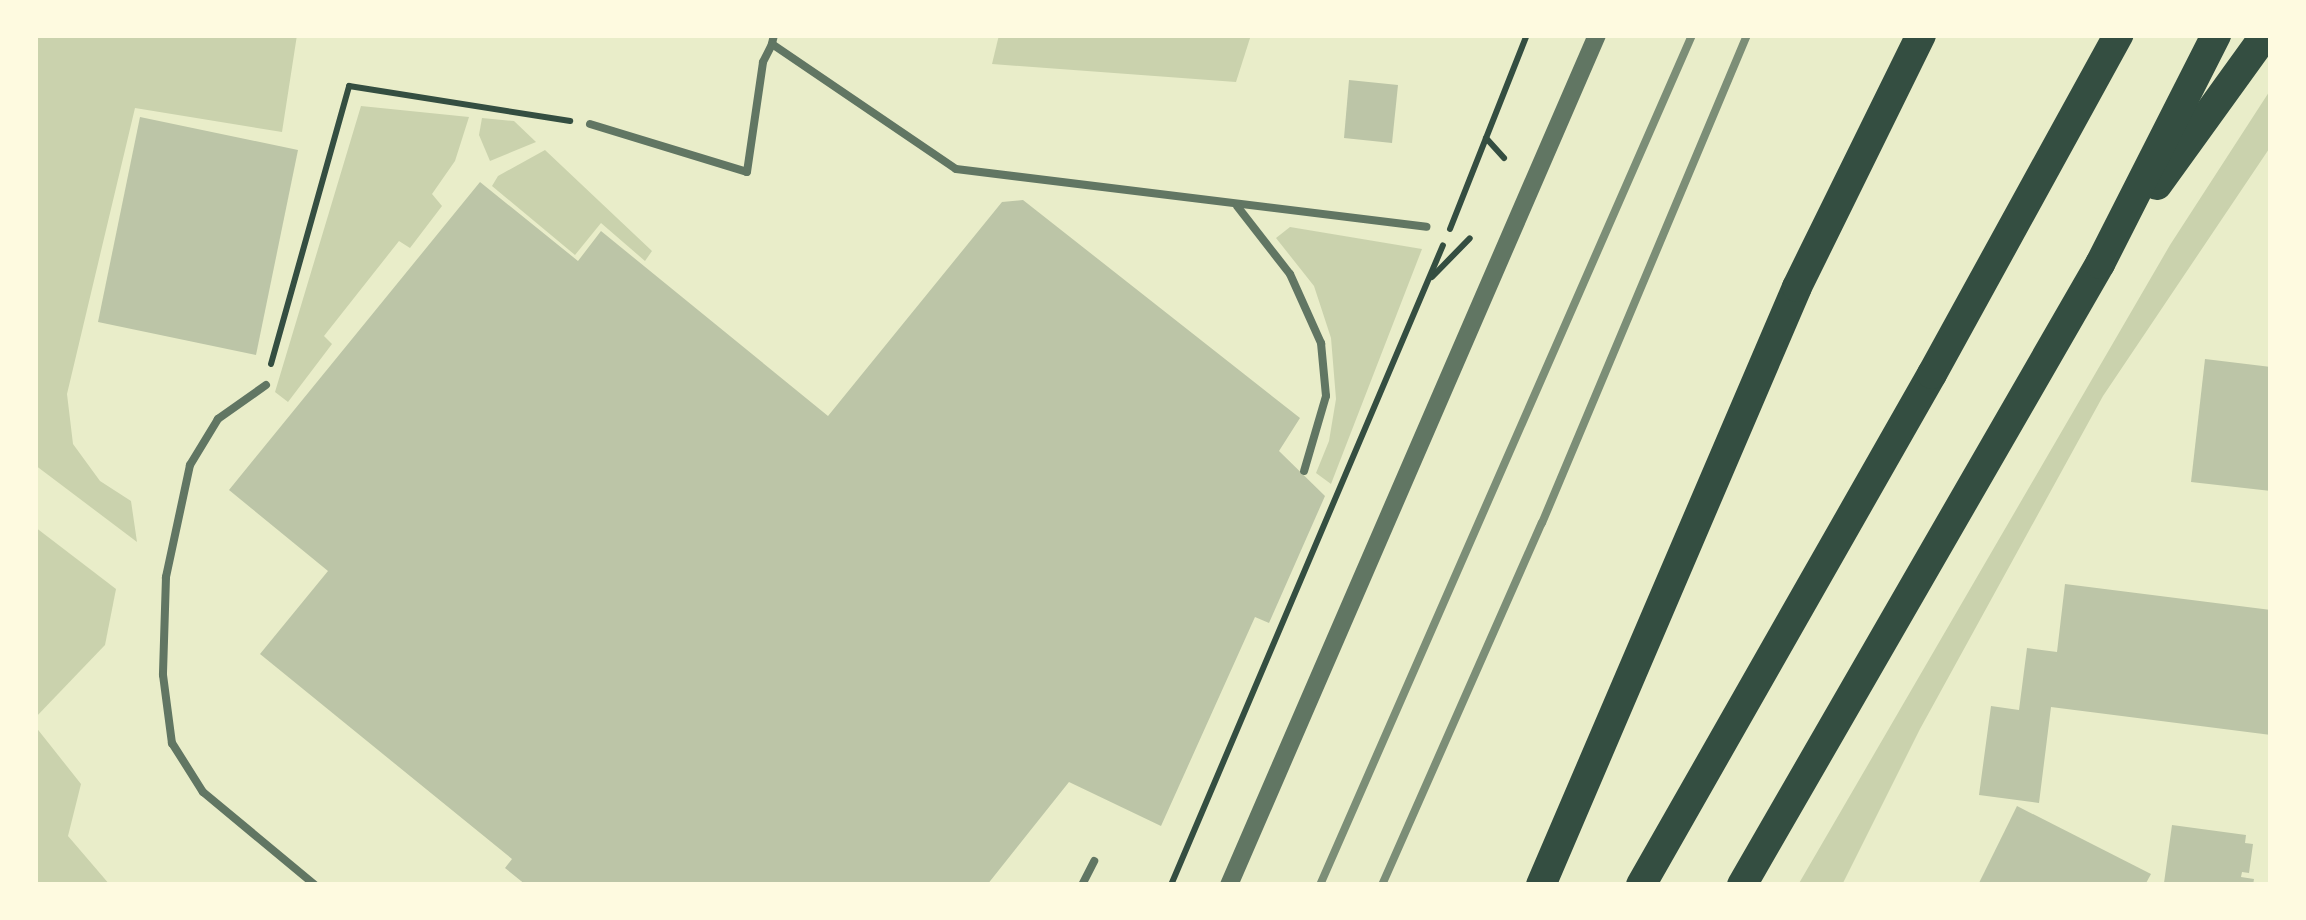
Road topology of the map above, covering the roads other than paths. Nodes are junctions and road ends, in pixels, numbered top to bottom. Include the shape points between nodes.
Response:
1 (1597, 35) edge
2 (1921, 35) edge
3 (2118, 35) edge
4 (2216, 35) edge
5 (2265, 35) edge
6 (773, 40) edge
7 (590, 124) road end
8 (1237, 206) junction
9 (1426, 227) dead end
10 (2100, 264) junction
11 (266, 384) road end
12 (1304, 470) dead end
13 (1094, 861) dead end
14 (314, 885) edge
15 (1082, 885) edge
16 (1229, 885) edge
17 (1541, 885) edge
18 (1641, 885) edge
19 (1742, 885) edge

1 - 16 street
2 - 17 highway via 1797,287
3 - 18 highway
4 - 10 highway
5 - 10 highway
6 - 7 lane via 763,62 747,172
6 - 8 lane via 956,169
8 - 9 lane
8 - 12 lane via 1290,274 1321,343 1326,396
10 - 19 highway
11 - 14 lane via 218,419 190,465 166,576 164,675 172,744 203,792
13 - 15 lane

